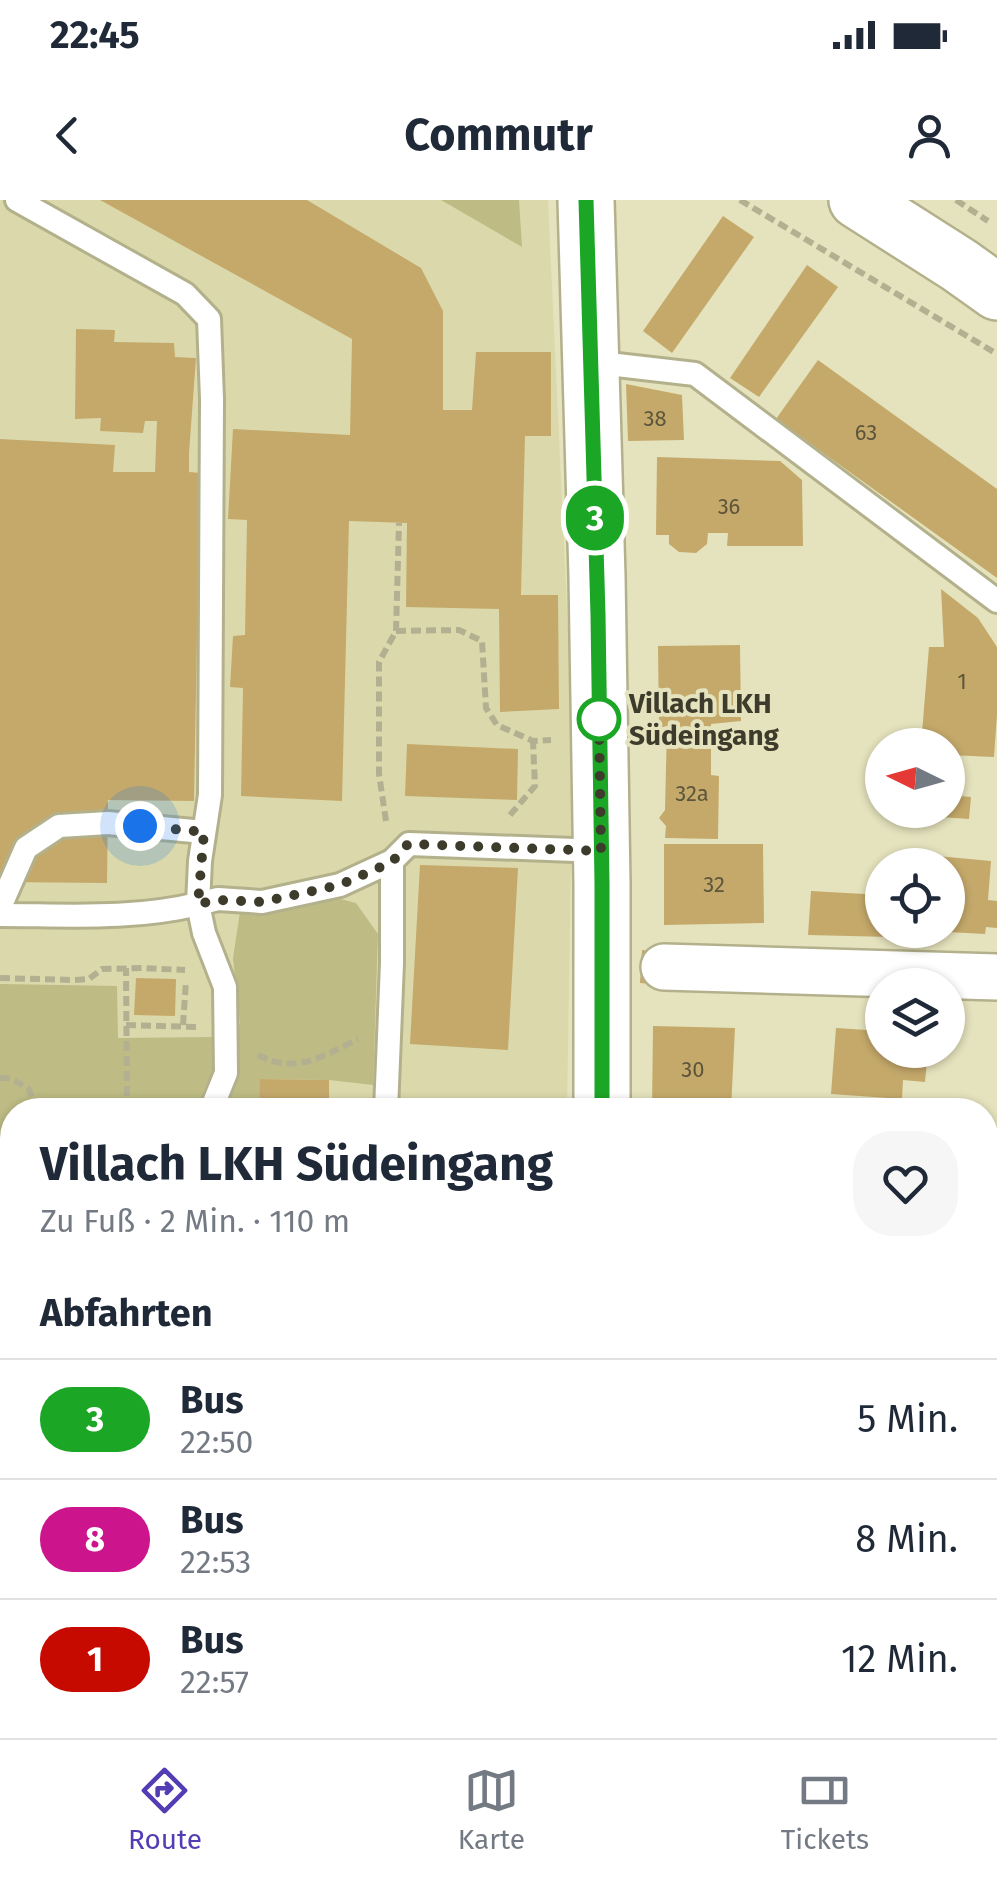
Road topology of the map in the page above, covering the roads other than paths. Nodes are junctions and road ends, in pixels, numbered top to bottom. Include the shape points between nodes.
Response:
1 (17, 200) edge
2 (586, 200) edge
3 (857, 200) edge
4 (997, 292) edge
5 (590, 362) junction
6 (997, 601) edge
7 (204, 832) junction
8 (601, 851) junction
9 (392, 862) junction
10 (198, 904) junction
11 (0, 906) edge
12 (0, 914) edge
13 (664, 967) dead end
14 (997, 978) edge
15 (216, 1098) edge
16 (386, 1098) edge
17 (602, 1098) edge

1 - 7 lane via 185,294 209,318 210,795
2 - 5 street
3 - 4 street
5 - 6 lane via 695,374
5 - 8 street
7 - 10 lane
7 - 11 lane via 60,826 26,848
8 - 9 lane via 408,844
8 - 17 street
9 - 10 lane via 340,885 262,902
9 - 16 lane
10 - 12 lane via 117,916
10 - 15 lane via 225,987 226,1073
13 - 14 street

